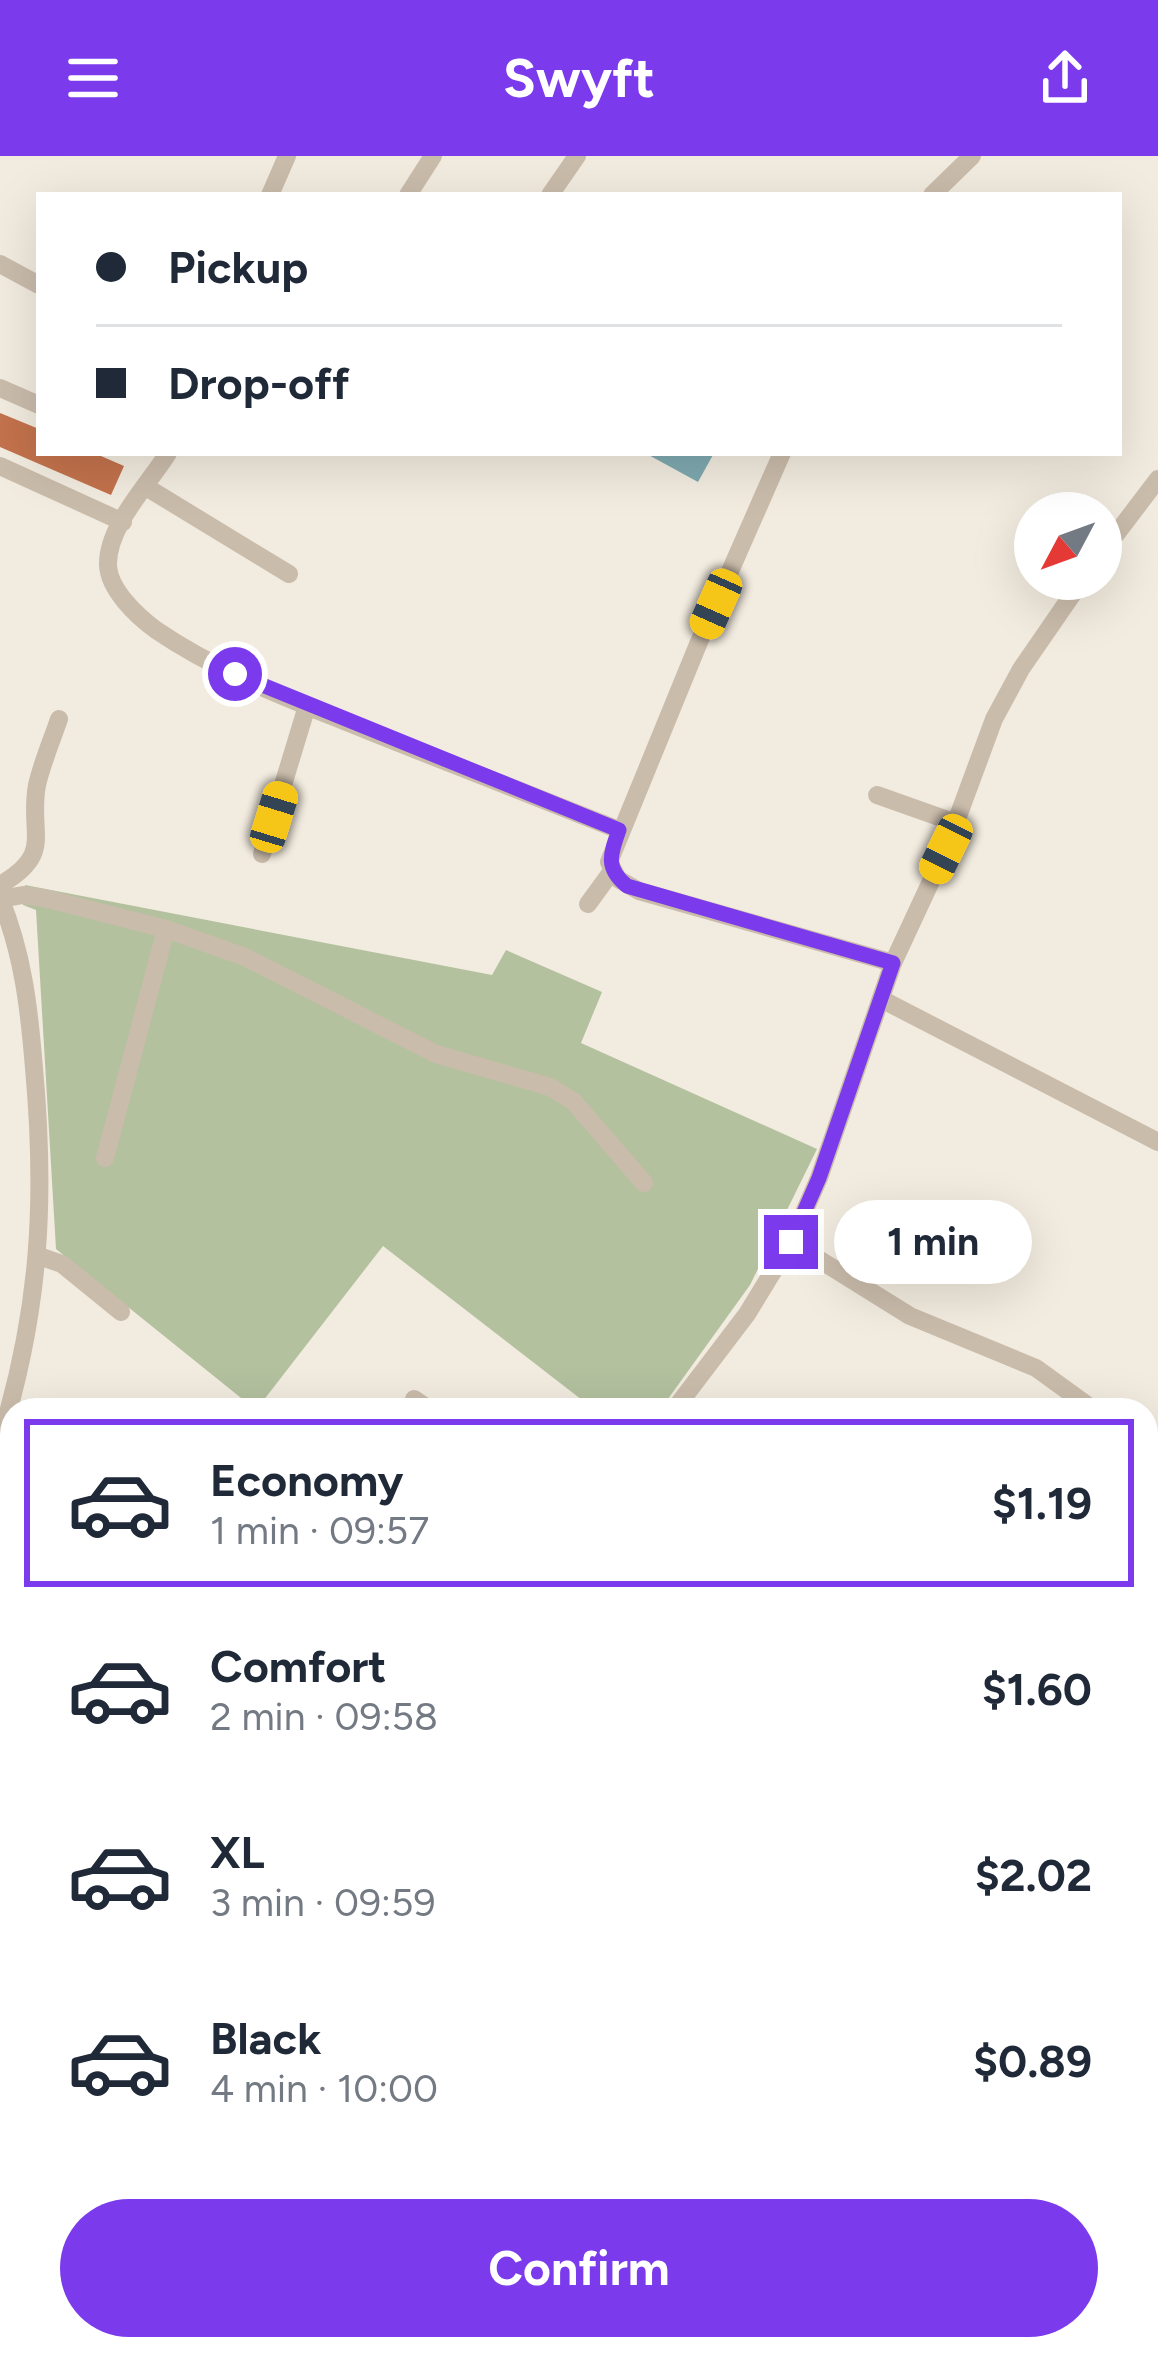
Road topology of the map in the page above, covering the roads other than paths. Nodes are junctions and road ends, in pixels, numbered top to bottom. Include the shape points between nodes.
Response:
1 (287, 156) edge
2 (433, 156) edge
3 (577, 156) edge
4 (972, 156) edge
5 (271, 192) edge
6 (410, 192) edge
7 (552, 192) edge
8 (935, 192) edge
9 (0, 264) edge
10 (36, 283) edge
11 (0, 388) edge
12 (36, 404) edge
13 (162, 456) edge
14 (781, 456) edge
15 (0, 466) edge
16 (1158, 479) edge
17 (146, 488) junction
18 (123, 522) junction
19 (1122, 526) edge
20 (290, 574) dead end
21 (1069, 600) edge
22 (307, 706) junction
23 (58, 719) dead end
24 (877, 795) dead end
25 (956, 824) junction
26 (619, 830) junction
27 (262, 854) dead end
28 (611, 871) junction
29 (0, 885) edge
30 (0, 898) edge
31 (588, 904) dead end
32 (166, 929) junction
33 (893, 963) junction
34 (880, 999) junction
35 (1158, 1142) edge
36 (105, 1158) dead end
37 (644, 1183) dead end
38 (791, 1242) junction
39 (39, 1256) junction
40 (121, 1312) dead end
41 (12, 1398) edge
42 (683, 1398) edge
43 (1077, 1398) edge

1 - 5 street
2 - 6 street
3 - 7 street
4 - 8 street
9 - 10 street
11 - 12 street
13 - 17 street
14 - 26 street
15 - 18 street
16 - 19 street
17 - 18 street
17 - 20 street
18 - 22 street via 108,567 133,609 212,663
21 - 25 street via 1005,698
22 - 26 street
22 - 27 street
23 - 29 street via 37,786 33,858
24 - 25 street
25 - 33 street
26 - 28 street
28 - 31 street
28 - 33 street via 639,891
30 - 32 street via 44,898
30 - 39 street via 28,998 41,1144
32 - 36 street
32 - 37 street via 278,971 436,1054 550,1088 573,1101
33 - 34 street
34 - 35 street
34 - 38 street
38 - 42 street
38 - 43 street via 910,1316 1036,1368
39 - 40 street via 62,1264
39 - 41 street

